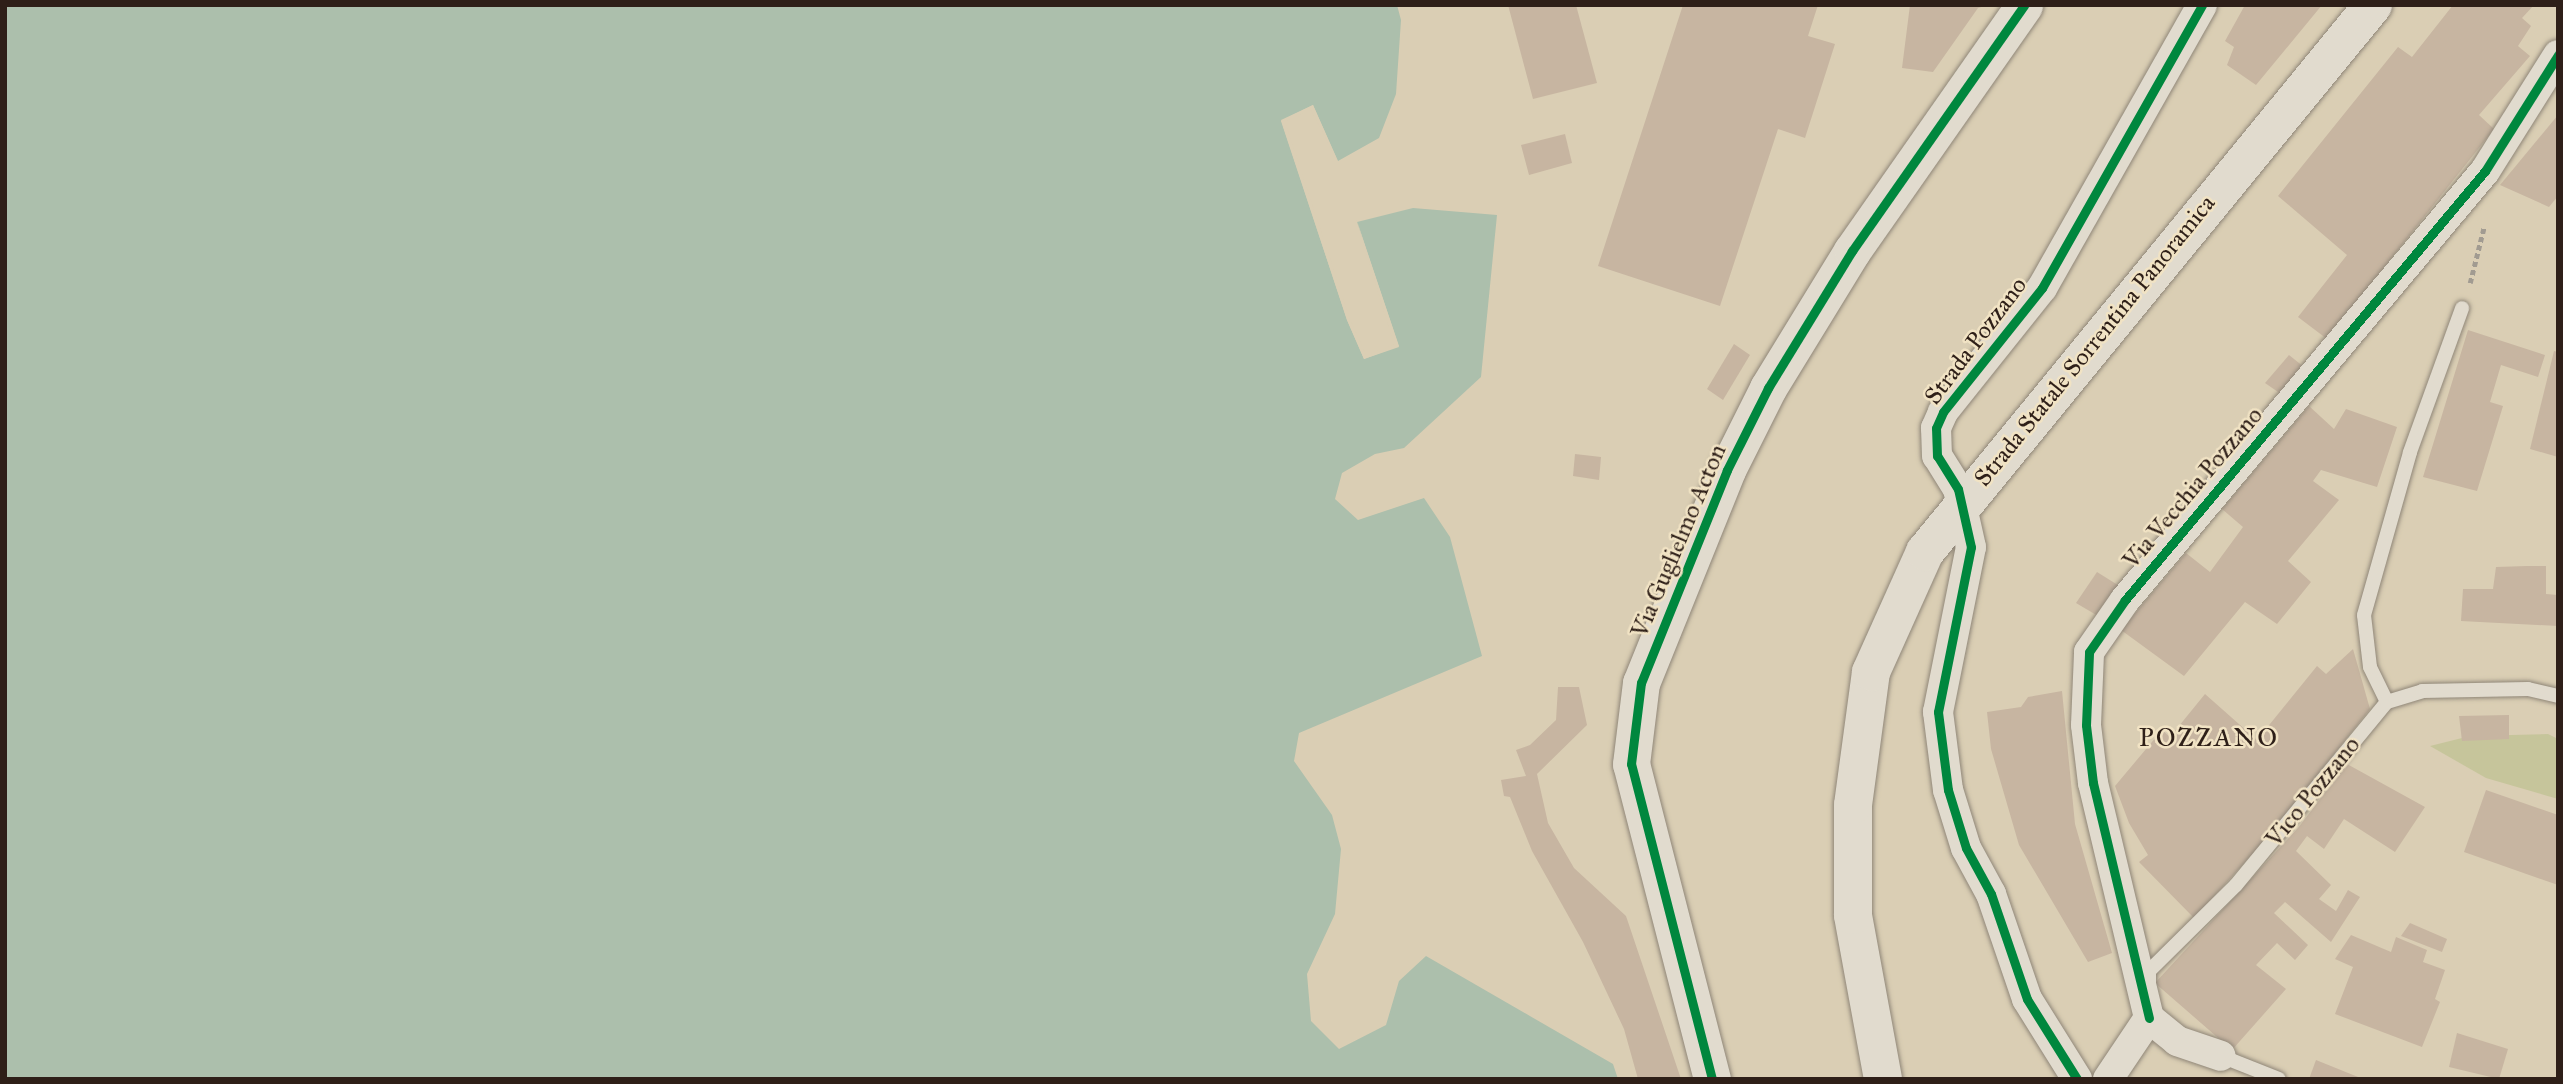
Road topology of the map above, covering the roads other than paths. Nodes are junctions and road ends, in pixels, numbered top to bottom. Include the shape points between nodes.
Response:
1 (2024, 5) edge
2 (2202, 5) edge
3 (2373, 5) edge
4 (2558, 55) edge
5 (2462, 307) road end
6 (1963, 504) junction
7 (2558, 696) edge
8 (2387, 702) junction
9 (2149, 1018) junction
10 (2221, 1056) joint
11 (1712, 1079) edge
12 (1883, 1079) edge
13 (2077, 1079) edge
14 (2108, 1079) edge
15 (2279, 1079) edge

1 - 11 street, Via Guglielmo Acton via 1852,251 1768,388 1727,470 1641,683 1631,764
2 - 6 street, Strada Pozzano via 2042,288 1943,412 1936,428 1937,456
3 - 6 main road, Strada Statale Sorrentina Panoramica
4 - 9 street, Via Vecchia Pozzano via 2491,162 2126,600 2089,652 2086,725 2093,783
5 - 8 lane via 2410,453 2364,615 2370,667
6 - 12 main road, Strada Statale Sorrentina Panoramica via 1925,552 1871,672 1853,804 1853,915
6 - 13 street, Strada Pozzano via 1971,547 1938,712 1948,790 1966,848 1991,894 2027,999
7 - 8 lane via 2528,689 2422,691
8 - 9 lane, Vico Pozzano via 2236,885 2149,971
9 - 10 street via 2177,1041
9 - 14 street
10 - 15 lane

